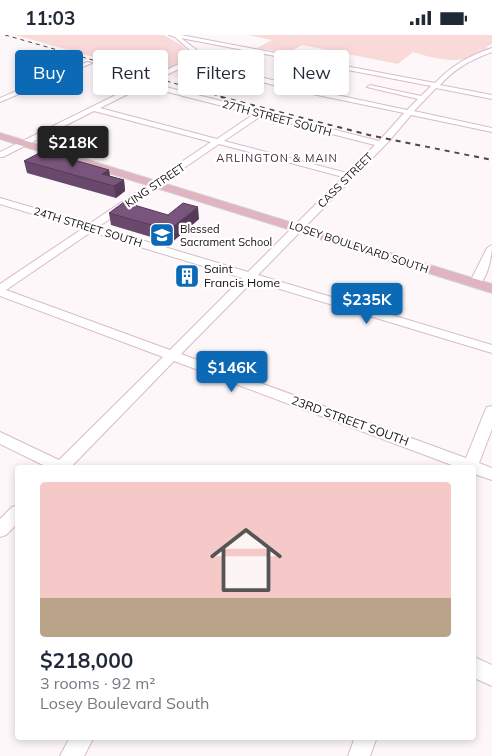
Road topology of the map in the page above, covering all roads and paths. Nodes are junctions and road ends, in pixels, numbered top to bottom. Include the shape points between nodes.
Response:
1 (172, 35) edge
2 (193, 50) edge
3 (492, 50) edge
4 (89, 63) dead end
5 (83, 65) edge
6 (436, 85) junction
7 (370, 87) dead end
8 (168, 90) edge
9 (15, 94) edge
10 (122, 95) edge
11 (327, 95) edge
12 (423, 97) junction
13 (492, 97) edge
14 (0, 100) edge
15 (94, 109) junction
16 (409, 112) junction
17 (260, 113) junction
18 (492, 130) edge
19 (0, 136) edge
20 (219, 141) junction
21 (26, 143) junction
22 (380, 144) junction
23 (0, 155) edge
24 (349, 176) junction
25 (157, 183) junction
26 (0, 201) edge
27 (298, 227) junction
28 (91, 228) junction
29 (492, 248) edge
30 (250, 276) junction
31 (475, 284) junction
32 (492, 289) edge
33 (0, 291) edge
34 (492, 349) edge
35 (172, 356) junction
36 (492, 411) edge
37 (0, 438) edge
38 (57, 465) edge
39 (63, 465) edge
40 (465, 465) edge
41 (471, 465) edge
42 (476, 469) edge
43 (492, 474) edge
44 (15, 515) edge
45 (0, 530) edge
46 (476, 668) edge
47 (492, 675) edge
48 (81, 740) edge
49 (365, 740) edge
50 (70, 756) edge
51 (359, 756) edge

1 - 2 street
1 - 6 street
3 - 6 street, CASS STREET via 458,63
4 - 5 street
6 - 12 street, CASS STREET
6 - 13 street
7 - 12 street
8 - 17 street, 27TH STREET SOUTH
9 - 14 street
10 - 15 street
11 - 16 street
12 - 16 street, CASS STREET
15 - 20 street
15 - 21 street
16 - 18 street
16 - 22 street, CASS STREET
17 - 20 street, KING STREET
17 - 22 street, 27TH STREET SOUTH
19 - 21 main road, LOSEY BOULEVARD SOUTH
20 - 24 street
20 - 25 street, KING STREET
21 - 23 street
21 - 25 main road, LOSEY BOULEVARD SOUTH
22 - 24 street, CASS STREET
24 - 27 street, CASS STREET
25 - 27 main road, LOSEY BOULEVARD SOUTH
25 - 28 street, KING STREET
26 - 28 street, 24TH STREET SOUTH
27 - 30 street, CASS STREET
27 - 31 main road, LOSEY BOULEVARD SOUTH
28 - 30 street, 24TH STREET SOUTH
28 - 33 street, KING STREET
29 - 31 street
30 - 34 street, 24TH STREET SOUTH
30 - 35 street, CASS STREET
31 - 32 main road, LOSEY BOULEVARD SOUTH
33 - 35 street, 23RD STREET SOUTH
35 - 39 street, CASS STREET
35 - 40 street, 23RD STREET SOUTH
36 - 41 street
37 - 38 street
42 - 43 street, 23RD STREET SOUTH
44 - 45 street
46 - 47 street
48 - 50 street
49 - 51 street

